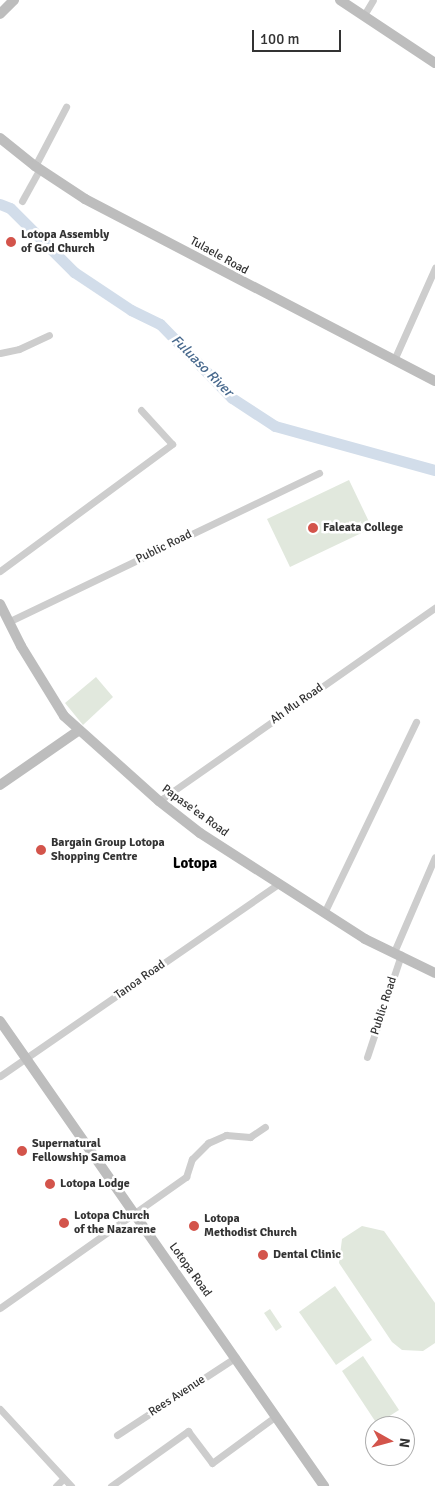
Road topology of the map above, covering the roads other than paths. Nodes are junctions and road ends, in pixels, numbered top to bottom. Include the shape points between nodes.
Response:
1 (14, 0) edge
2 (340, 0) edge
3 (373, 0) edge
4 (0, 14) edge
5 (364, 15) junction
6 (435, 63) edge
7 (66, 107) dead end
8 (0, 138) edge
9 (37, 168) junction
10 (22, 201) dead end
11 (435, 268) edge
12 (49, 335) dead end
13 (0, 353) edge
14 (394, 360) junction
15 (435, 381) edge
16 (141, 410) dead end
17 (319, 473) dead end
18 (0, 571) edge
19 (0, 604) edge
20 (435, 608) edge
21 (8, 622) junction
22 (416, 722) dead end
23 (78, 731) junction
24 (0, 785) edge
25 (159, 802) junction
26 (435, 857) edge
27 (280, 883) junction
28 (325, 911) junction
29 (397, 953) junction
30 (435, 972) edge
31 (0, 1021) edge
32 (367, 1057) dead end
33 (28, 1058) junction
34 (0, 1076) edge
35 (265, 1127) dead end
36 (135, 1214) junction
37 (0, 1308) edge
38 (236, 1357) junction
39 (0, 1408) edge
40 (276, 1416) junction
41 (118, 1435) dead end
42 (63, 1479) junction
43 (56, 1486) edge
44 (71, 1486) edge
45 (111, 1486) edge
46 (324, 1486) edge

1 - 4 street
2 - 5 street
3 - 5 street
5 - 6 street
7 - 9 street
8 - 9 street, Tulaele Road
9 - 10 street
9 - 14 street, Tulaele Road via 85,199
11 - 14 street
12 - 13 street via 19,349
14 - 15 street, Tulaele Road
16 - 18 street via 172,444
17 - 21 street, Public Road
19 - 21 street, Papase'ea Road
20 - 25 street, Ah Mu Road
21 - 23 street, Papase'ea Road via 52,698
22 - 28 street
23 - 24 street
23 - 25 street, Papase'ea Road
25 - 27 street, Papase'ea Road via 200,833
26 - 29 street, Public Road
27 - 28 street, Papase'ea Road
27 - 33 street, Tanoa Road
28 - 29 street, Papase'ea Road via 365,939
29 - 30 street, Papase'ea Road
29 - 32 street, Public Road
31 - 33 street, Lotopa Road
33 - 34 street, Tanoa Road
33 - 36 street, Lotopa Road
35 - 36 street via 250,1137 226,1135 208,1143 192,1159 186,1177
36 - 37 street
36 - 38 street, Lotopa Road
38 - 40 street, Lotopa Road
38 - 41 street, Rees Avenue
39 - 42 street
40 - 45 street via 212,1463 188,1431
40 - 46 street, Lotopa Road
42 - 43 street
42 - 44 street

